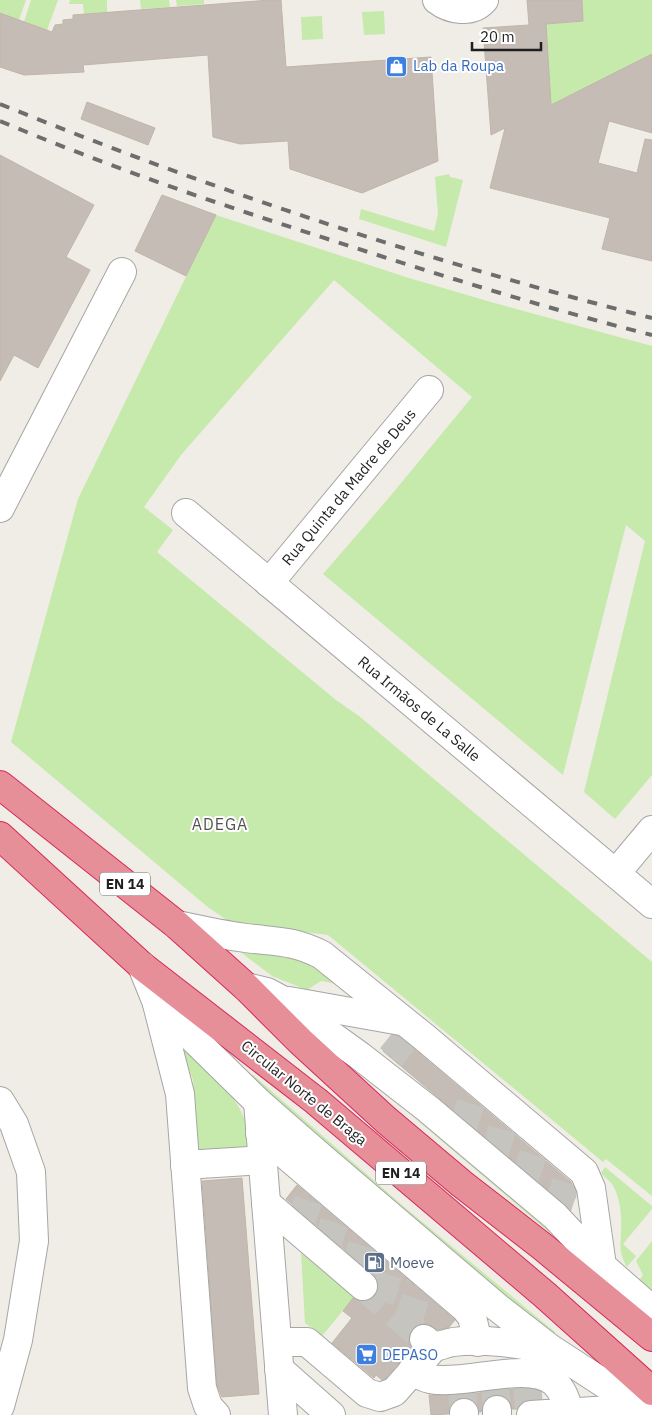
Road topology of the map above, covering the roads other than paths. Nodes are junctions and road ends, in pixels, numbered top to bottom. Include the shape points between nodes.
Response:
1 (437, 0) edge
2 (484, 0) edge
3 (122, 272) dead end
4 (429, 390) dead end
5 (2, 500) edge
6 (186, 514) dead end
7 (269, 583) junction
8 (0, 784) edge
9 (652, 830) edge
10 (0, 836) edge
11 (616, 873) junction
12 (652, 904) edge
13 (177, 925) junction
14 (142, 966) junction
15 (246, 987) junction
16 (282, 1000) junction
17 (157, 1003) junction
18 (403, 1049) junction
19 (0, 1101) edge
20 (258, 1102) junction
21 (260, 1133) junction
22 (263, 1160) junction
23 (185, 1165) junction
24 (266, 1203) junction
25 (602, 1266) junction
26 (356, 1278) tunnel mouth
27 (652, 1310) edge
28 (9, 1337) edge
29 (652, 1337) edge
30 (478, 1342) junction
31 (551, 1349) junction
32 (279, 1355) junction
33 (412, 1372) junction
34 (489, 1398) edge
35 (649, 1403) edge
36 (0, 1406) edge
37 (380, 1406) edge
38 (570, 1412) junction
39 (216, 1415) edge
40 (283, 1415) edge
41 (331, 1415) edge

1 - 2 street via 454,8 469,10
3 - 5 street
4 - 7 street, Rua Quinta da Madre de Deus
6 - 7 street, Rua Irmãos de La Salle
7 - 11 street, Rua Irmãos de La Salle
8 - 13 highway, Circular Norte de Braga / EN 14
9 - 11 street
10 - 14 highway, Circular Norte de Braga / EN 14
11 - 12 street, Rua Irmãos de La Salle
13 - 15 highway, Circular Norte de Braga / EN 14
13 - 18 street via 248,939 282,941 322,954
14 - 17 street
14 - 35 highway, Circular Norte de Braga / EN 14 via 316,1101 545,1295
15 - 16 street
15 - 29 highway, Circular Norte de Braga / EN 14 via 386,1120
16 - 18 street
16 - 18 street via 302,1002
17 - 20 street
17 - 23 street via 180,1094
18 - 25 street via 461,1133 556,1213
18 - 25 street via 476,1088 571,1168 584,1172 596,1214
19 - 28 street via 14,1124 31,1172 34,1241
20 - 21 street
20 - 31 street via 498,1308
21 - 22 street
21 - 30 street via 314,1183 465,1308 472,1317
22 - 23 street
22 - 24 street
23 - 39 street via 202,1388 208,1406
24 - 26 street
24 - 32 street
25 - 27 street
28 - 36 street
30 - 31 street via 517,1343
30 - 33 street via 429,1343
31 - 35 street
32 - 37 street via 307,1342
32 - 40 street
32 - 41 street
33 - 34 street
33 - 37 street
34 - 38 street
34 - 38 street via 540,1374 554,1382 564,1394
35 - 38 street

